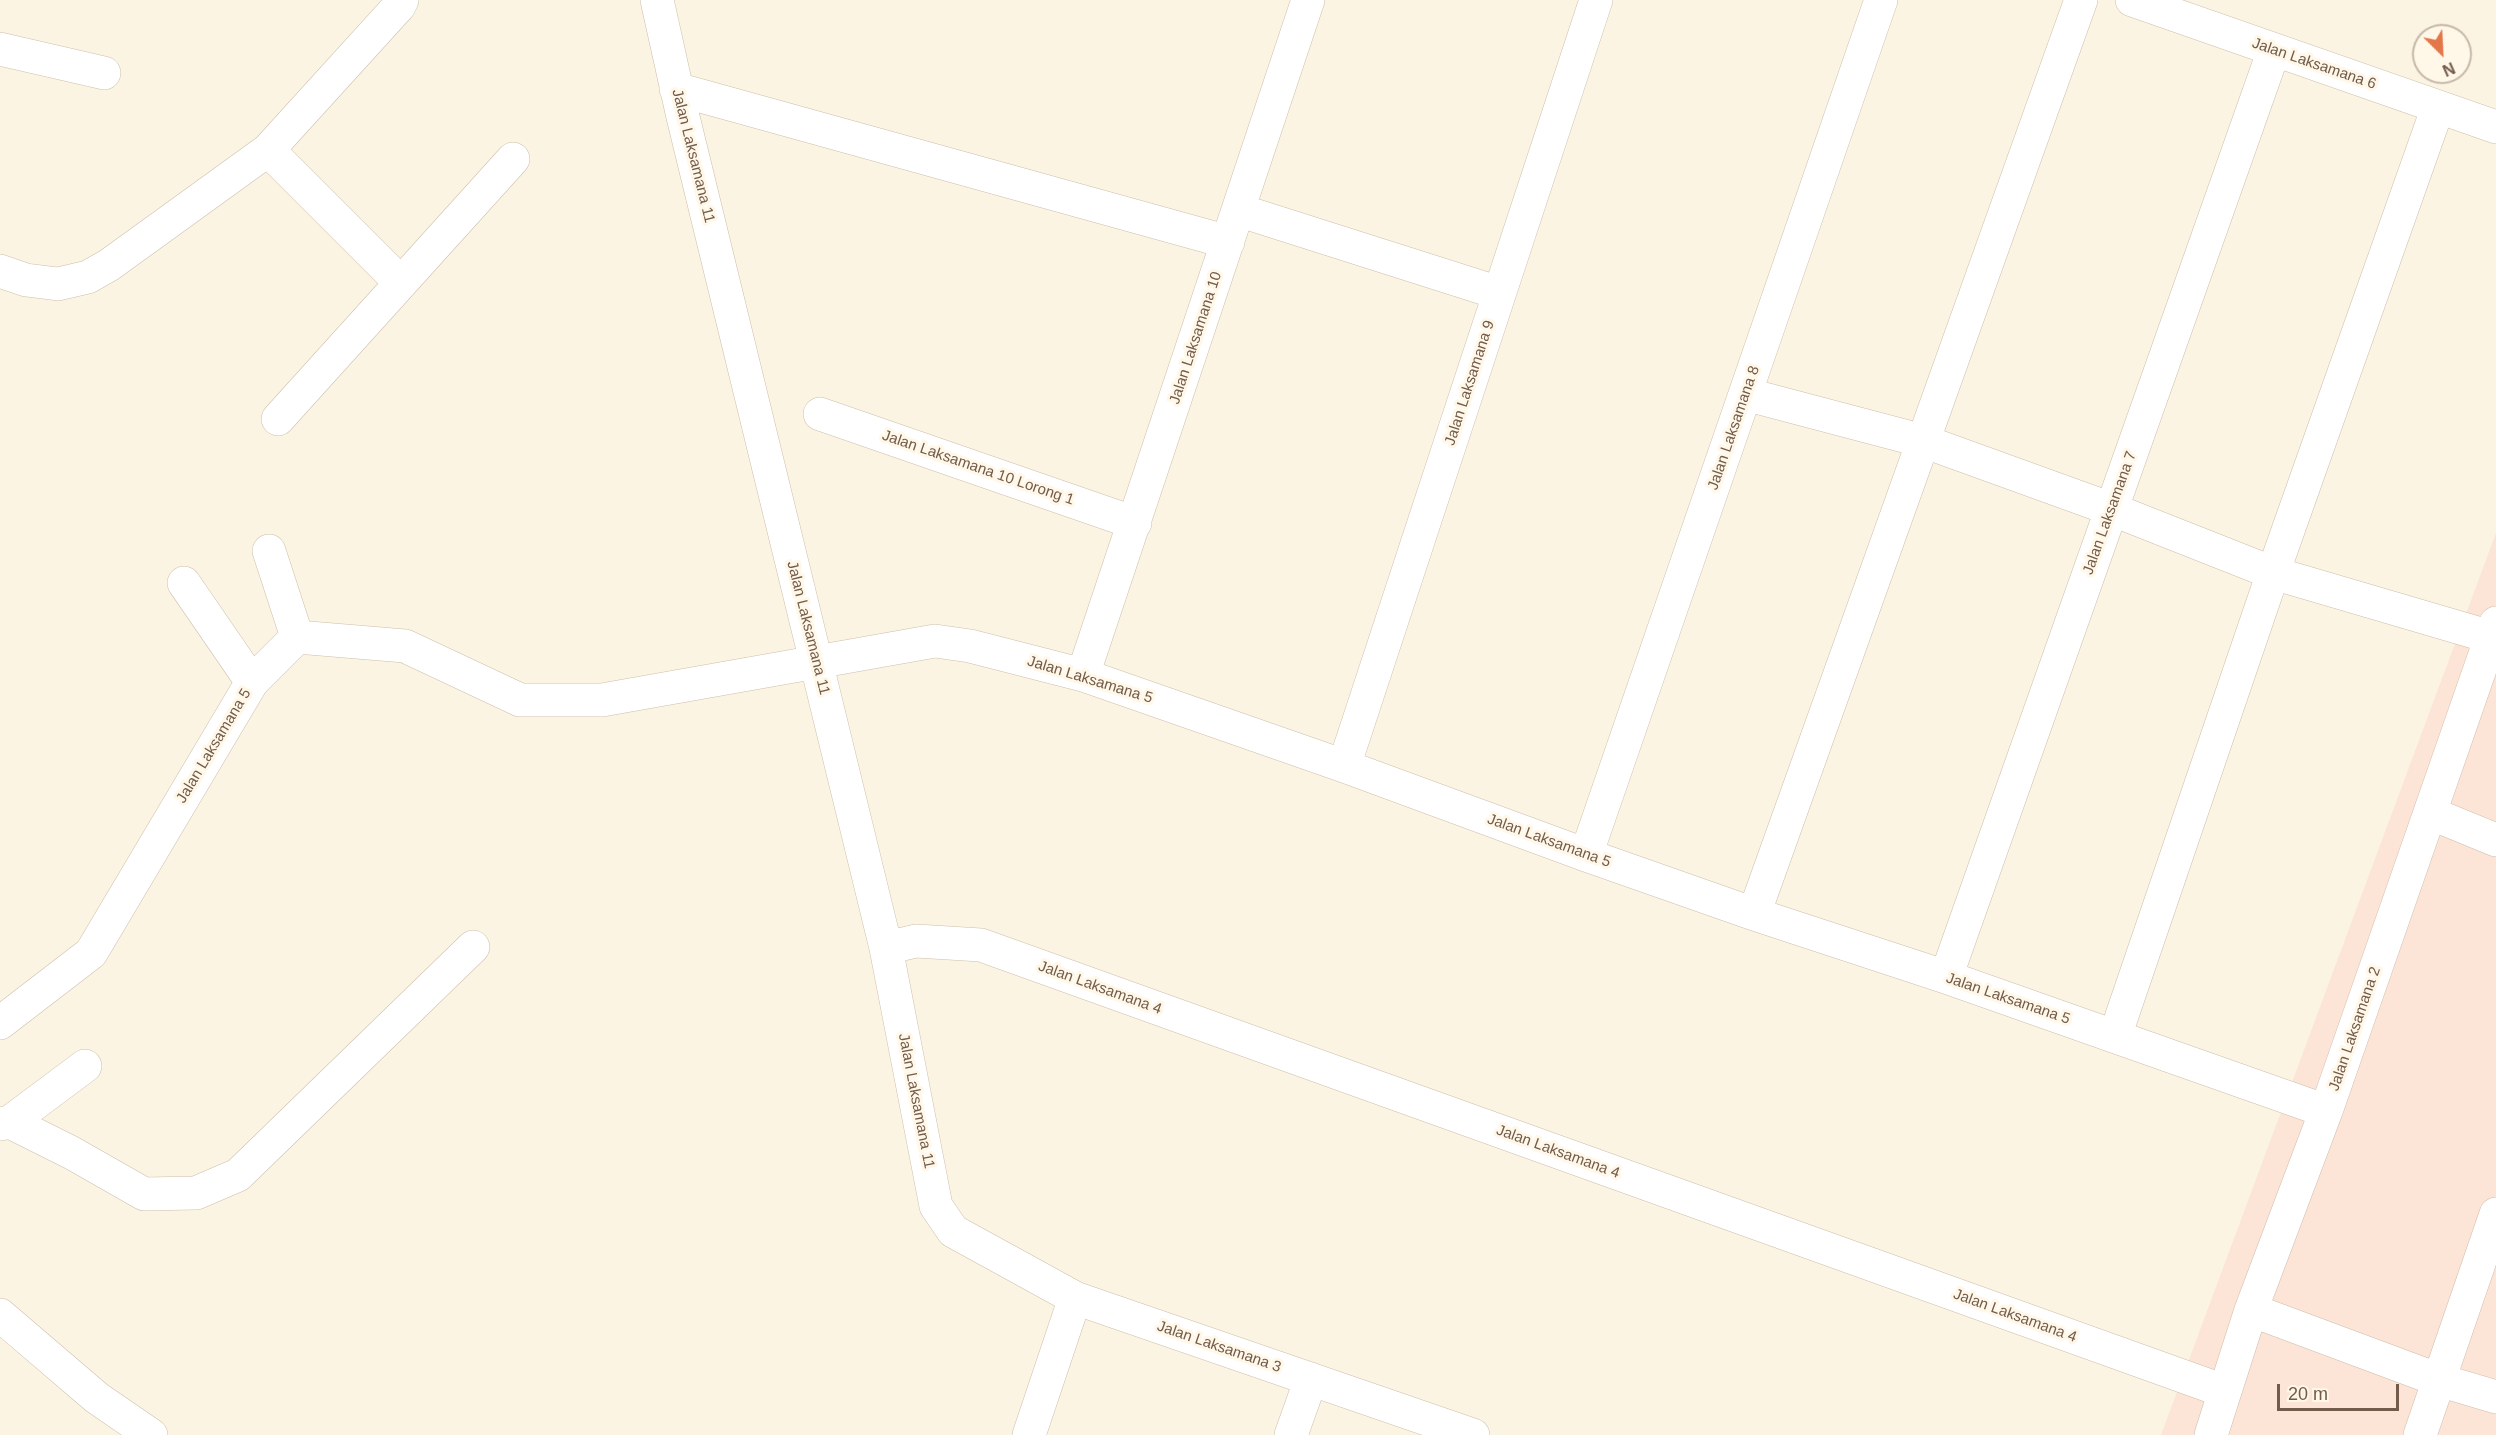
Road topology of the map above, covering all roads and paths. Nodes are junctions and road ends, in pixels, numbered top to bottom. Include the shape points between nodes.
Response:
1 (402, 0) edge
2 (657, 0) edge
3 (1596, 0) edge
4 (1881, 0) edge
5 (2081, 0) edge
6 (2132, 0) edge
7 (1301, 2) edge
8 (0, 49) edge
9 (2274, 50) junction
10 (104, 73) dead end
11 (676, 89) junction
12 (2438, 107) junction
13 (2496, 127) edge
14 (268, 150) junction
15 (513, 159) dead end
16 (1238, 210) junction
17 (1228, 242) junction
18 (0, 271) edge
19 (401, 283) junction
20 (1499, 293) junction
21 (1745, 394) junction
22 (820, 414) dead end
23 (278, 419) dead end
24 (1923, 441) junction
25 (2111, 509) junction
26 (1135, 523) junction
27 (269, 551) dead end
28 (2273, 573) junction
29 (184, 583) dead end
30 (2494, 630) edge
31 (297, 637) junction
32 (816, 662) junction
33 (1083, 675) junction
34 (252, 682) junction
35 (1344, 766) junction
36 (2430, 813) junction
37 (2496, 840) edge
38 (1586, 855) junction
39 (1754, 914) junction
40 (473, 947) dead end
41 (886, 948) junction
42 (1946, 977) junction
43 (0, 1023) edge
44 (2115, 1036) junction
45 (85, 1066) dead end
46 (2326, 1111) junction
47 (5, 1123) edge
48 (2496, 1214) edge
49 (973, 1241) joint
50 (1076, 1298) junction
51 (2251, 1310) junction
52 (0, 1315) edge
53 (1311, 1378) junction
54 (2439, 1380) junction
55 (2224, 1391) junction
56 (2496, 1397) edge
57 (151, 1435) edge
58 (1029, 1435) edge
59 (1291, 1435) edge
60 (1473, 1435) edge
61 (2211, 1435) edge
62 (2420, 1435) edge

1 - 14 street
2 - 11 street, Jalan Laksamana 11
3 - 20 street, Jalan Laksamana 9
4 - 21 street, Jalan Laksamana 8
5 - 24 street
6 - 9 street, Jalan Laksamana 6
7 - 16 street, Jalan Laksamana 10
8 - 10 street
9 - 12 street, Jalan Laksamana 6
9 - 25 street, Jalan Laksamana 7
11 - 17 street
11 - 32 street, Jalan Laksamana 11
12 - 13 street, Jalan Laksamana 6
12 - 28 street
14 - 18 street via 88,277 58,284 26,280
14 - 19 street
15 - 19 street
16 - 17 street, Jalan Laksamana 10
16 - 20 street
17 - 26 street, Jalan Laksamana 10
19 - 23 street
20 - 35 street, Jalan Laksamana 9
21 - 24 street
21 - 38 street, Jalan Laksamana 8
22 - 26 street, Jalan Laksamana 10 Lorong 1
24 - 25 street
24 - 39 street
25 - 28 street
25 - 42 street, Jalan Laksamana 7
26 - 33 street, Jalan Laksamana 10
27 - 31 street
28 - 30 street
28 - 44 street
29 - 34 street
30 - 36 street, Jalan Laksamana 2
31 - 32 street, Jalan Laksamana 5 via 405,646 520,700 602,700
31 - 34 street, Jalan Laksamana 5
32 - 33 street, Jalan Laksamana 5 via 935,641
32 - 41 street, Jalan Laksamana 11
33 - 35 street, Jalan Laksamana 5
34 - 43 street, Jalan Laksamana 5 via 91,953
35 - 38 street, Jalan Laksamana 5
36 - 37 street
36 - 46 street, Jalan Laksamana 2
38 - 39 street, Jalan Laksamana 5
39 - 42 street, Jalan Laksamana 5
40 - 47 street via 238,1175 196,1194 144,1194
41 - 49 street, Jalan Laksamana 11 via 936,1206 953,1231
41 - 55 street, Jalan Laksamana 4 via 916,941 981,945
42 - 44 street, Jalan Laksamana 5
44 - 46 street, Jalan Laksamana 5
45 - 47 street
46 - 51 street, Jalan Laksamana 2
48 - 54 street
49 - 50 street, Jalan Laksamana 3
50 - 53 street, Jalan Laksamana 3
50 - 58 street
51 - 54 street
51 - 55 street, Jalan Laksamana 2
52 - 57 street via 97,1398
53 - 59 street
53 - 60 street, Jalan Laksamana 3
54 - 56 street
54 - 62 street
55 - 61 street, Jalan Laksamana 2

